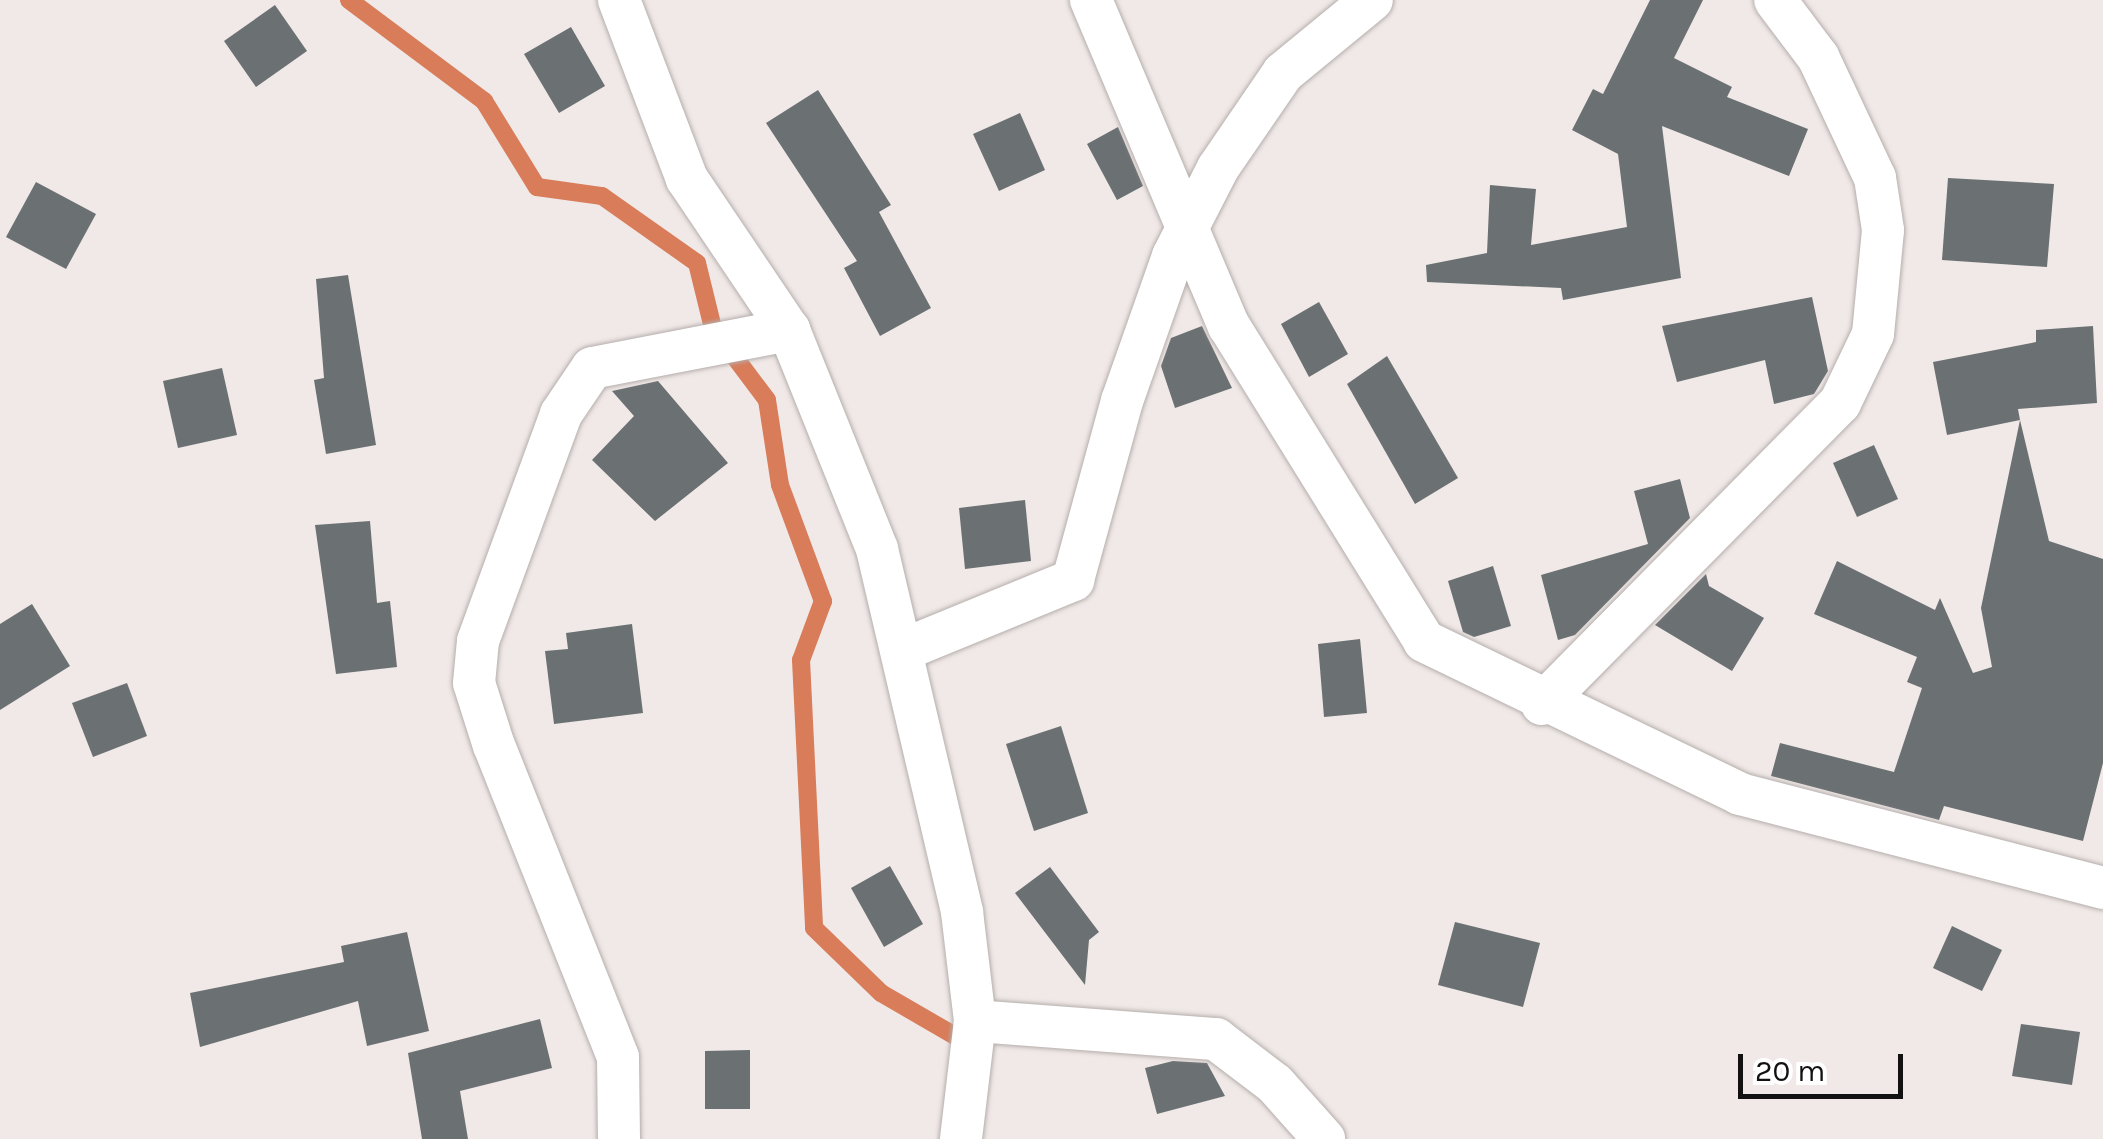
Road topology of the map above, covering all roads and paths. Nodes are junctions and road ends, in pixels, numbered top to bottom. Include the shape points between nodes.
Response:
1 (619, 0) edge
2 (1091, 0) edge
3 (1372, 0) edge
4 (1775, 0) edge
5 (1190, 224) junction
6 (789, 330) junction
7 (905, 649) junction
8 (1542, 704) junction
9 (2103, 888) edge
10 (975, 1021) junction
11 (619, 1139) edge
12 (961, 1139) edge
13 (1324, 1139) edge

1 - 6 street via 687,179
2 - 5 street
3 - 5 street via 1284,74
4 - 8 street via 1818,57 1875,178 1883,265 1873,334 1840,404
5 - 7 street via 1122,400 1073,580
5 - 8 street via 1251,365 1424,640
6 - 7 street via 878,549
6 - 11 street via 592,368 562,414 478,641 474,683 494,746 618,1056
7 - 10 street via 962,912
8 - 9 street via 1778,807
10 - 12 street
10 - 13 street via 1216,1039 1275,1084

